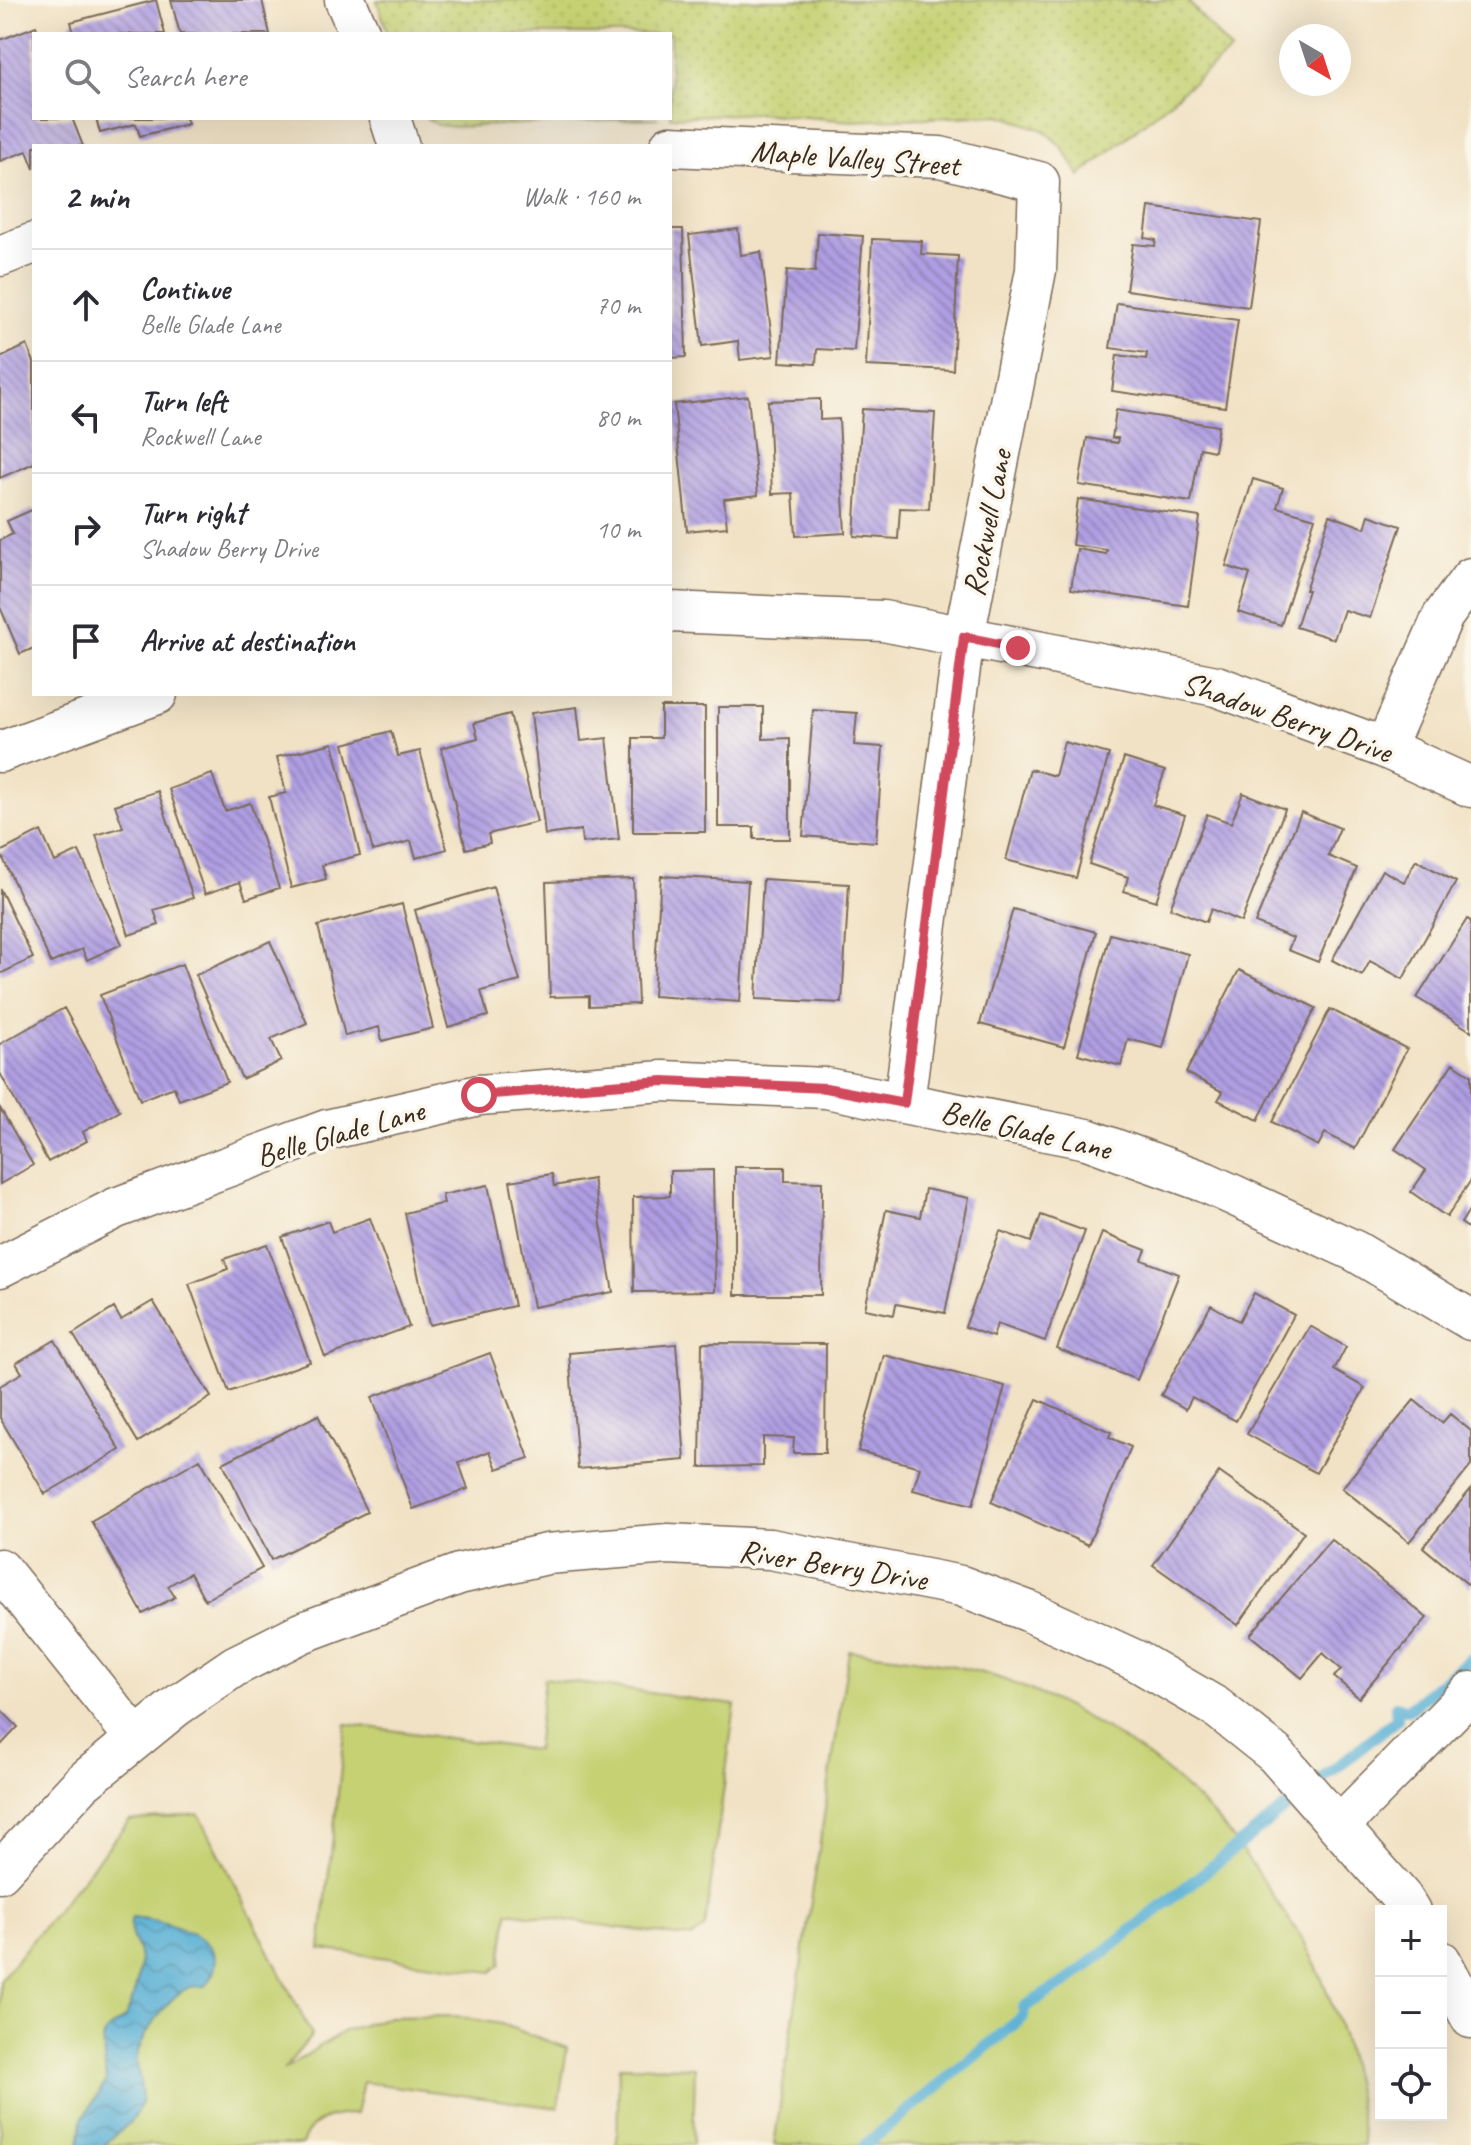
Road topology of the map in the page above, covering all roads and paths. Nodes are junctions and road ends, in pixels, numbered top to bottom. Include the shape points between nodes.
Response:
1 (345, 0) edge
2 (359, 32) edge
3 (391, 120) edge
4 (398, 144) edge
5 (672, 146) edge
6 (1039, 182) joint
7 (32, 244) edge
8 (0, 256) edge
9 (1471, 578) edge
10 (672, 612) edge
11 (964, 637) junction
12 (152, 696) edge
13 (1385, 748) junction
14 (0, 752) edge
15 (1471, 787) edge
16 (904, 1103) junction
17 (0, 1267) edge
18 (1471, 1320) edge
19 (0, 1569) edge
20 (1471, 1692) edge
21 (136, 1739) junction
22 (1339, 1826) junction
23 (0, 1872) edge
24 (1406, 1905) edge
25 (1447, 1972) edge
26 (1471, 2018) edge

1 - 2 street
3 - 4 street
5 - 6 street, Maple Valley Street via 940,157
6 - 11 street, Rockwell Lane via 1036,270
7 - 8 street
9 - 13 street via 1443,616
10 - 11 street, Shadow Berry Drive via 883,621
11 - 13 street, Shadow Berry Drive via 1216,686
11 - 16 street, Rockwell Lane
12 - 14 street
13 - 15 street, Shadow Berry Drive
16 - 17 street, Belle Glade Lane via 826,1088 663,1081 479,1095 327,1130 116,1208
16 - 18 street, Belle Glade Lane via 1087,1139 1205,1182 1355,1251
19 - 21 street
20 - 22 street
21 - 22 street, River Berry Drive via 235,1666 459,1574 547,1554 668,1544 770,1549 961,1586 1137,1661 1216,1707 1275,1754
21 - 23 street, River Berry Drive via 82,1783
22 - 24 street, River Berry Drive
25 - 26 street

